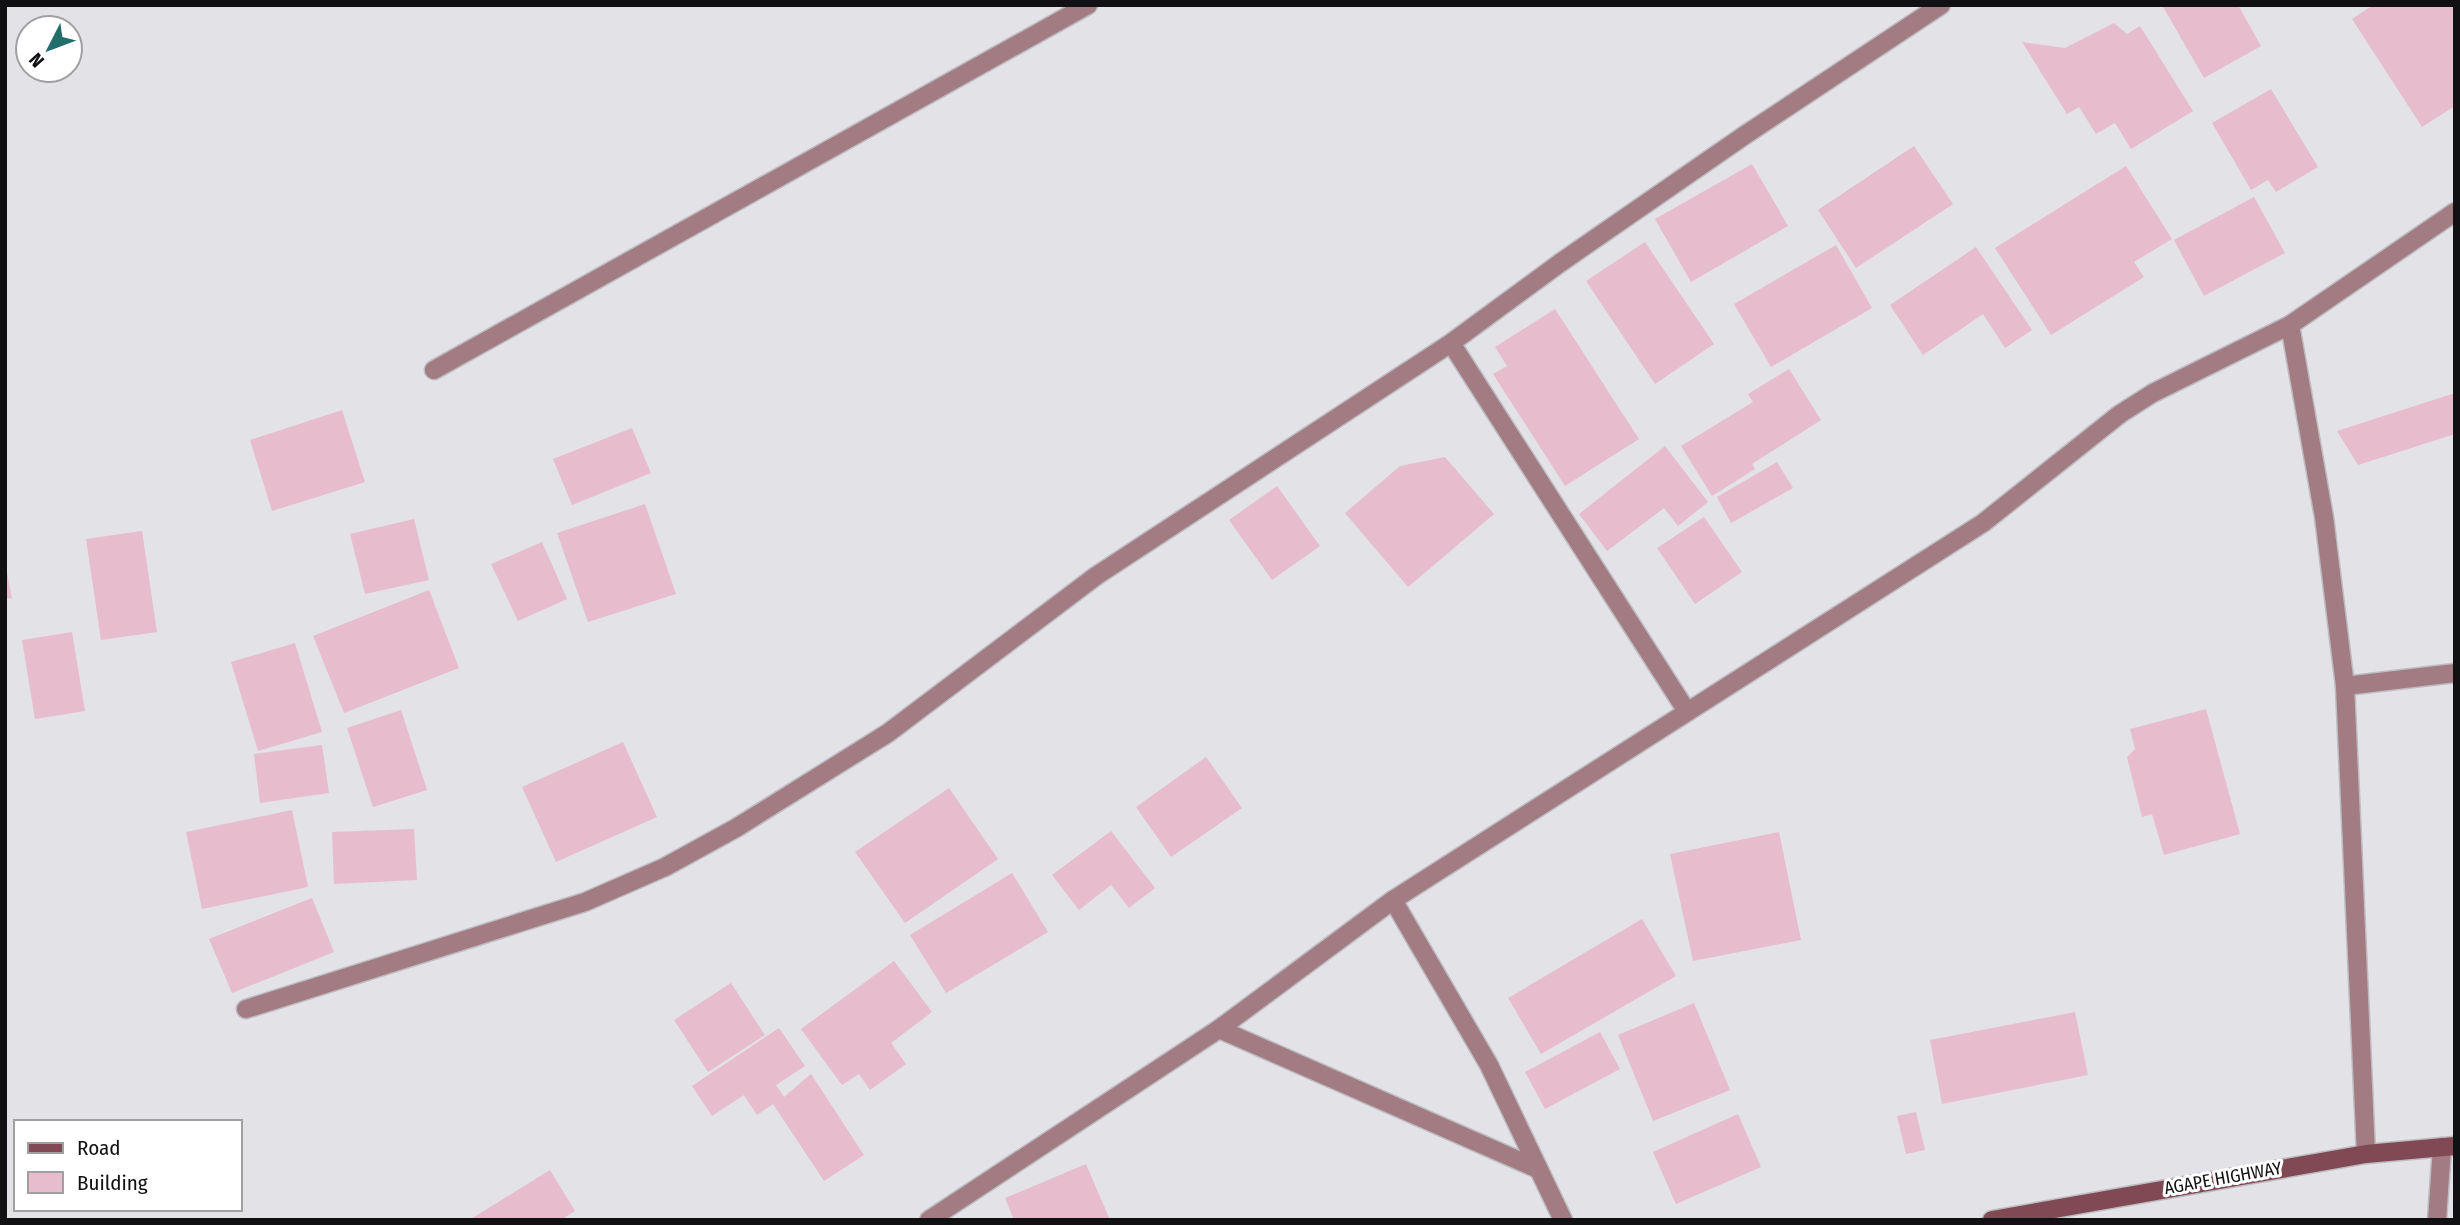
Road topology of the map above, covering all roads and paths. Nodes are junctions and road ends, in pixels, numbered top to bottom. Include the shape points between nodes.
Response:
1 (1088, 5) edge
2 (1941, 5) edge
3 (2455, 212) edge
4 (2290, 326) junction
5 (1451, 343) junction
6 (434, 370) dead end
7 (2455, 673) edge
8 (2345, 686) junction
9 (1686, 710) junction
10 (1392, 900) junction
11 (246, 1009) dead end
12 (1219, 1030) junction
13 (2449, 1147) edge
14 (2366, 1154) junction
15 (1538, 1169) junction
16 (929, 1220) edge
17 (1563, 1220) edge
18 (1993, 1220) edge
19 (2437, 1220) edge

1 - 6 street
2 - 5 street via 1560,262
3 - 4 street
4 - 8 street via 2324,517
4 - 9 street via 2153,393 1983,523
5 - 9 street
5 - 11 street via 1096,576 888,733 736,828 585,902
7 - 8 street
8 - 14 street
9 - 10 street
10 - 12 street
10 - 15 street via 1489,1065
12 - 15 street
12 - 16 street
13 - 14 street, AGAPE HIGHWAY
13 - 19 street
14 - 18 street, AGAPE HIGHWAY
15 - 17 street

